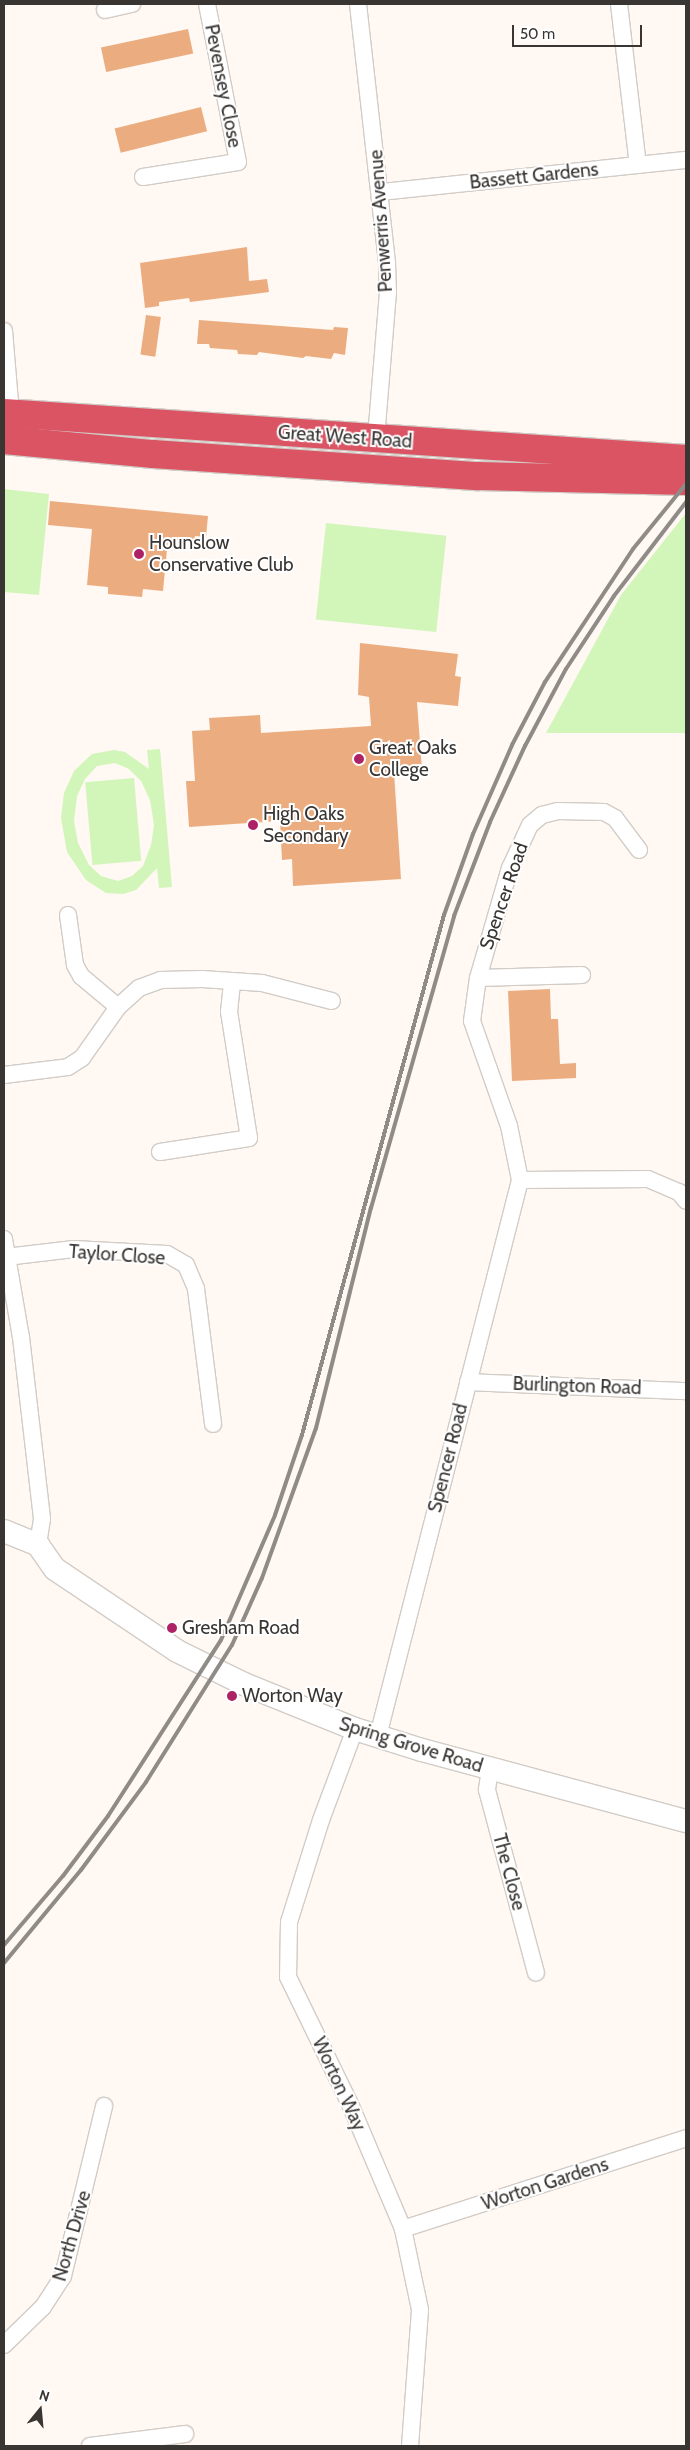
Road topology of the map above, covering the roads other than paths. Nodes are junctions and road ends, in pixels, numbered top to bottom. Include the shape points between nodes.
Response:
1 (132, 4) edge
2 (207, 4) edge
3 (358, 4) edge
4 (619, 4) edge
5 (106, 10) dead end
6 (686, 160) edge
7 (638, 165) junction
8 (143, 177) dead end
9 (381, 192) junction
10 (4, 332) edge
11 (8, 413) edge
12 (376, 439) junction
13 (4, 440) edge
14 (676, 458) edge
15 (686, 481) edge
16 (639, 850) dead end
17 (68, 915) dead end
18 (582, 975) dead end
19 (478, 978) junction
20 (232, 981) junction
21 (332, 1001) dead end
22 (118, 1008) junction
23 (4, 1075) edge
24 (160, 1152) dead end
25 (520, 1180) junction
26 (684, 1191) edge
27 (4, 1239) edge
28 (6, 1257) junction
29 (468, 1382) junction
30 (686, 1391) edge
31 (213, 1424) dead end
32 (4, 1531) edge
33 (38, 1545) junction
34 (355, 1729) junction
35 (378, 1736) junction
36 (490, 1770) junction
37 (686, 1821) edge
38 (536, 1973) dead end
39 (104, 2106) dead end
40 (686, 2138) edge
41 (403, 2229) junction
42 (4, 2345) edge
43 (185, 2434) dead end
44 (90, 2446) edge
45 (410, 2446) edge

1 - 5 street
2 - 8 street, Pevensey Close via 238,162
3 - 9 street, Penwerris Avenue
4 - 7 street
6 - 7 street, Bassett Gardens
7 - 9 street, Bassett Gardens
9 - 12 street, Penwerris Avenue via 388,292
10 - 11 street
11 - 12 highway, Great West Road
12 - 14 highway, Great West Road
13 - 15 highway, Great West Road via 153,454 478,476
16 - 19 street, Spencer Road via 615,818 604,812 558,811 542,815 530,825 510,868
17 - 22 street via 75,965 81,976
18 - 19 street, Spencer Road
19 - 25 street, Spencer Road via 472,1021 509,1126
20 - 21 street via 262,983
20 - 22 street via 160,980 139,988
20 - 24 street via 229,1012 249,1138
22 - 23 street via 92,1046 68,1067
25 - 26 street via 648,1179
25 - 29 street, Spencer Road
27 - 28 street
28 - 31 street, Taylor Close via 74,1248 166,1254 186,1266 196,1290
28 - 33 street via 21,1337 42,1519
29 - 30 street, Burlington Road
29 - 35 street, Spencer Road
32 - 33 main road
33 - 34 main road, Spring Grove Road via 55,1569 177,1651 244,1684
34 - 35 main road, Spring Grove Road
34 - 41 street, Worton Way via 321,1820 289,1922 288,1977 350,2104
35 - 36 main road, Spring Grove Road
36 - 37 main road, Spring Grove Road
36 - 38 street, The Close via 487,1790
39 - 42 street, North Drive via 63,2276 43,2307
40 - 41 street, Worton Gardens
41 - 45 street, Worton Way via 420,2310
43 - 44 street

